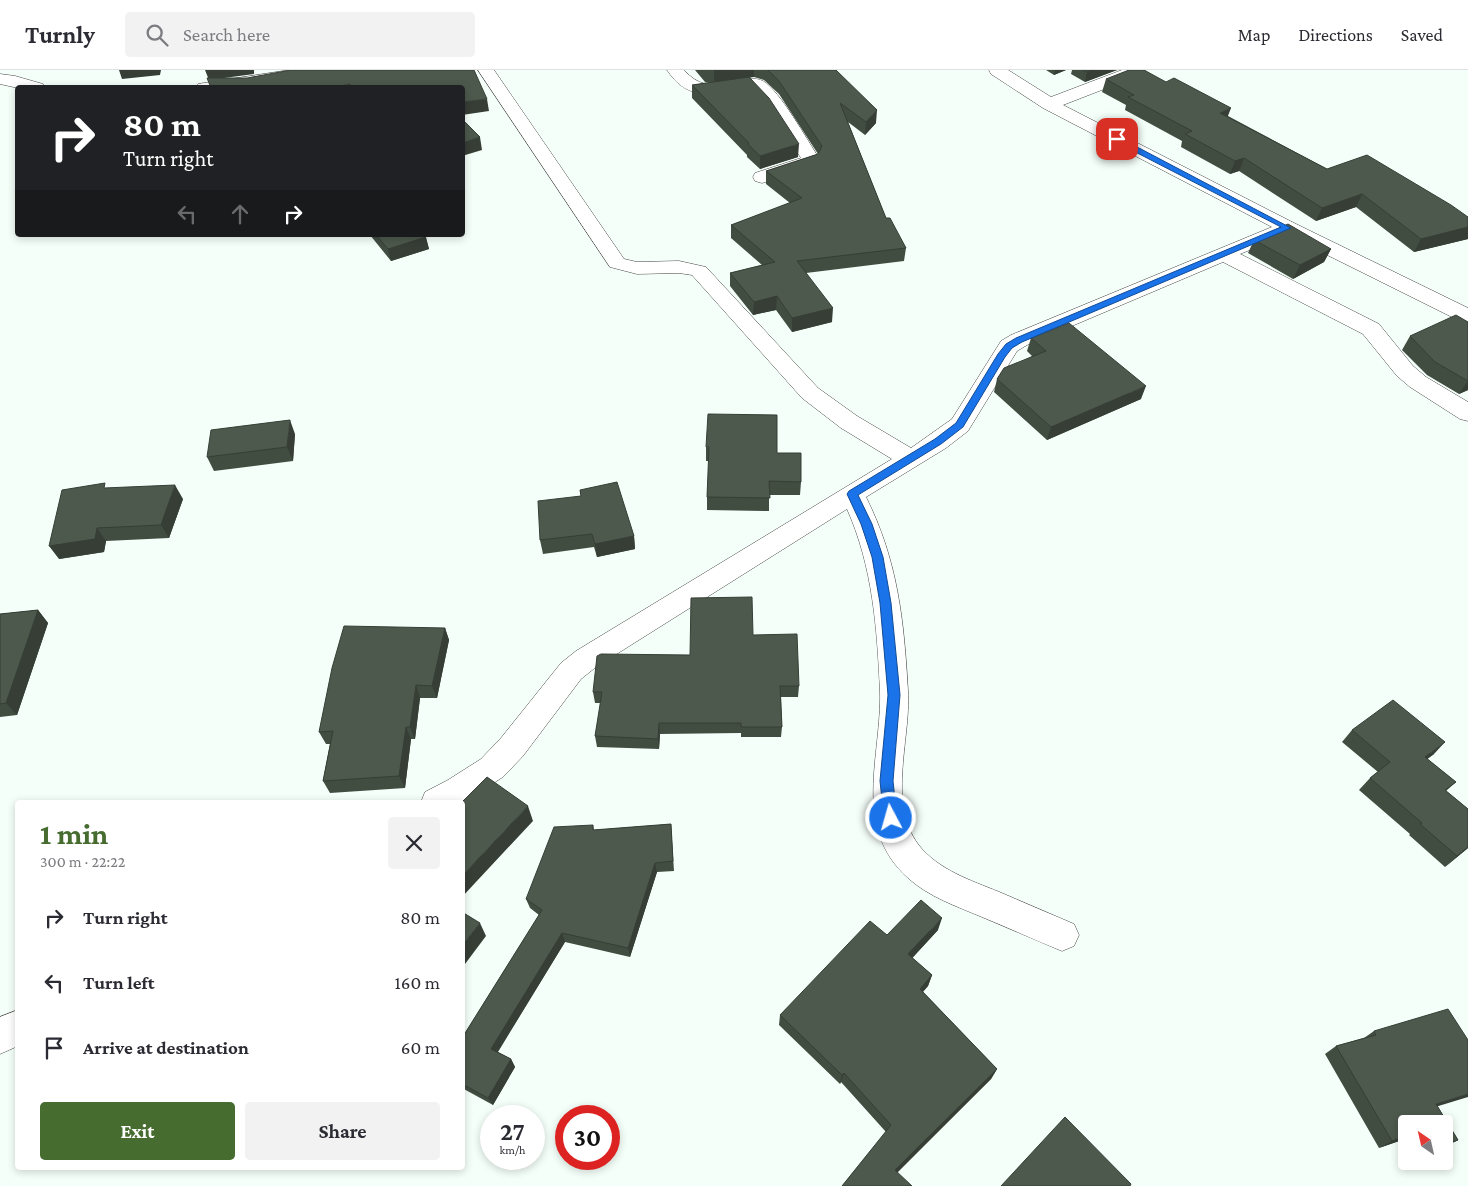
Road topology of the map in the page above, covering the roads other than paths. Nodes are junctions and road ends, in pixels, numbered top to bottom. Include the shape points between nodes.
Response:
1 (323, 70) edge
2 (486, 70) edge
3 (675, 70) edge
4 (997, 70) edge
5 (1137, 70) edge
6 (0, 79) edge
7 (28, 85) edge
8 (224, 85) edge
9 (1049, 104) junction
10 (762, 177) dead end
11 (1287, 228) junction
12 (1224, 254) junction
13 (1463, 309) edge
14 (1468, 413) edge
15 (910, 458) junction
16 (852, 494) junction
17 (440, 800) edge
18 (1062, 935) dead end
19 (15, 1028) edge
20 (0, 1036) edge

1 - 8 street
2 - 15 street via 617,264 630,267 683,266 699,271 810,393 849,422
3 - 10 street via 689,86 703,89 748,83 758,85 780,112 810,161
4 - 9 street
5 - 9 street
6 - 7 street
9 - 11 street
11 - 12 street
11 - 13 street
12 - 14 street via 1370,329 1404,371
12 - 15 street via 1009,346 960,425
15 - 16 street
16 - 17 street via 586,659 571,671 492,768
16 - 18 street via 878,557 886,603 894,695 887,781 897,839 911,859 944,885
19 - 20 street

